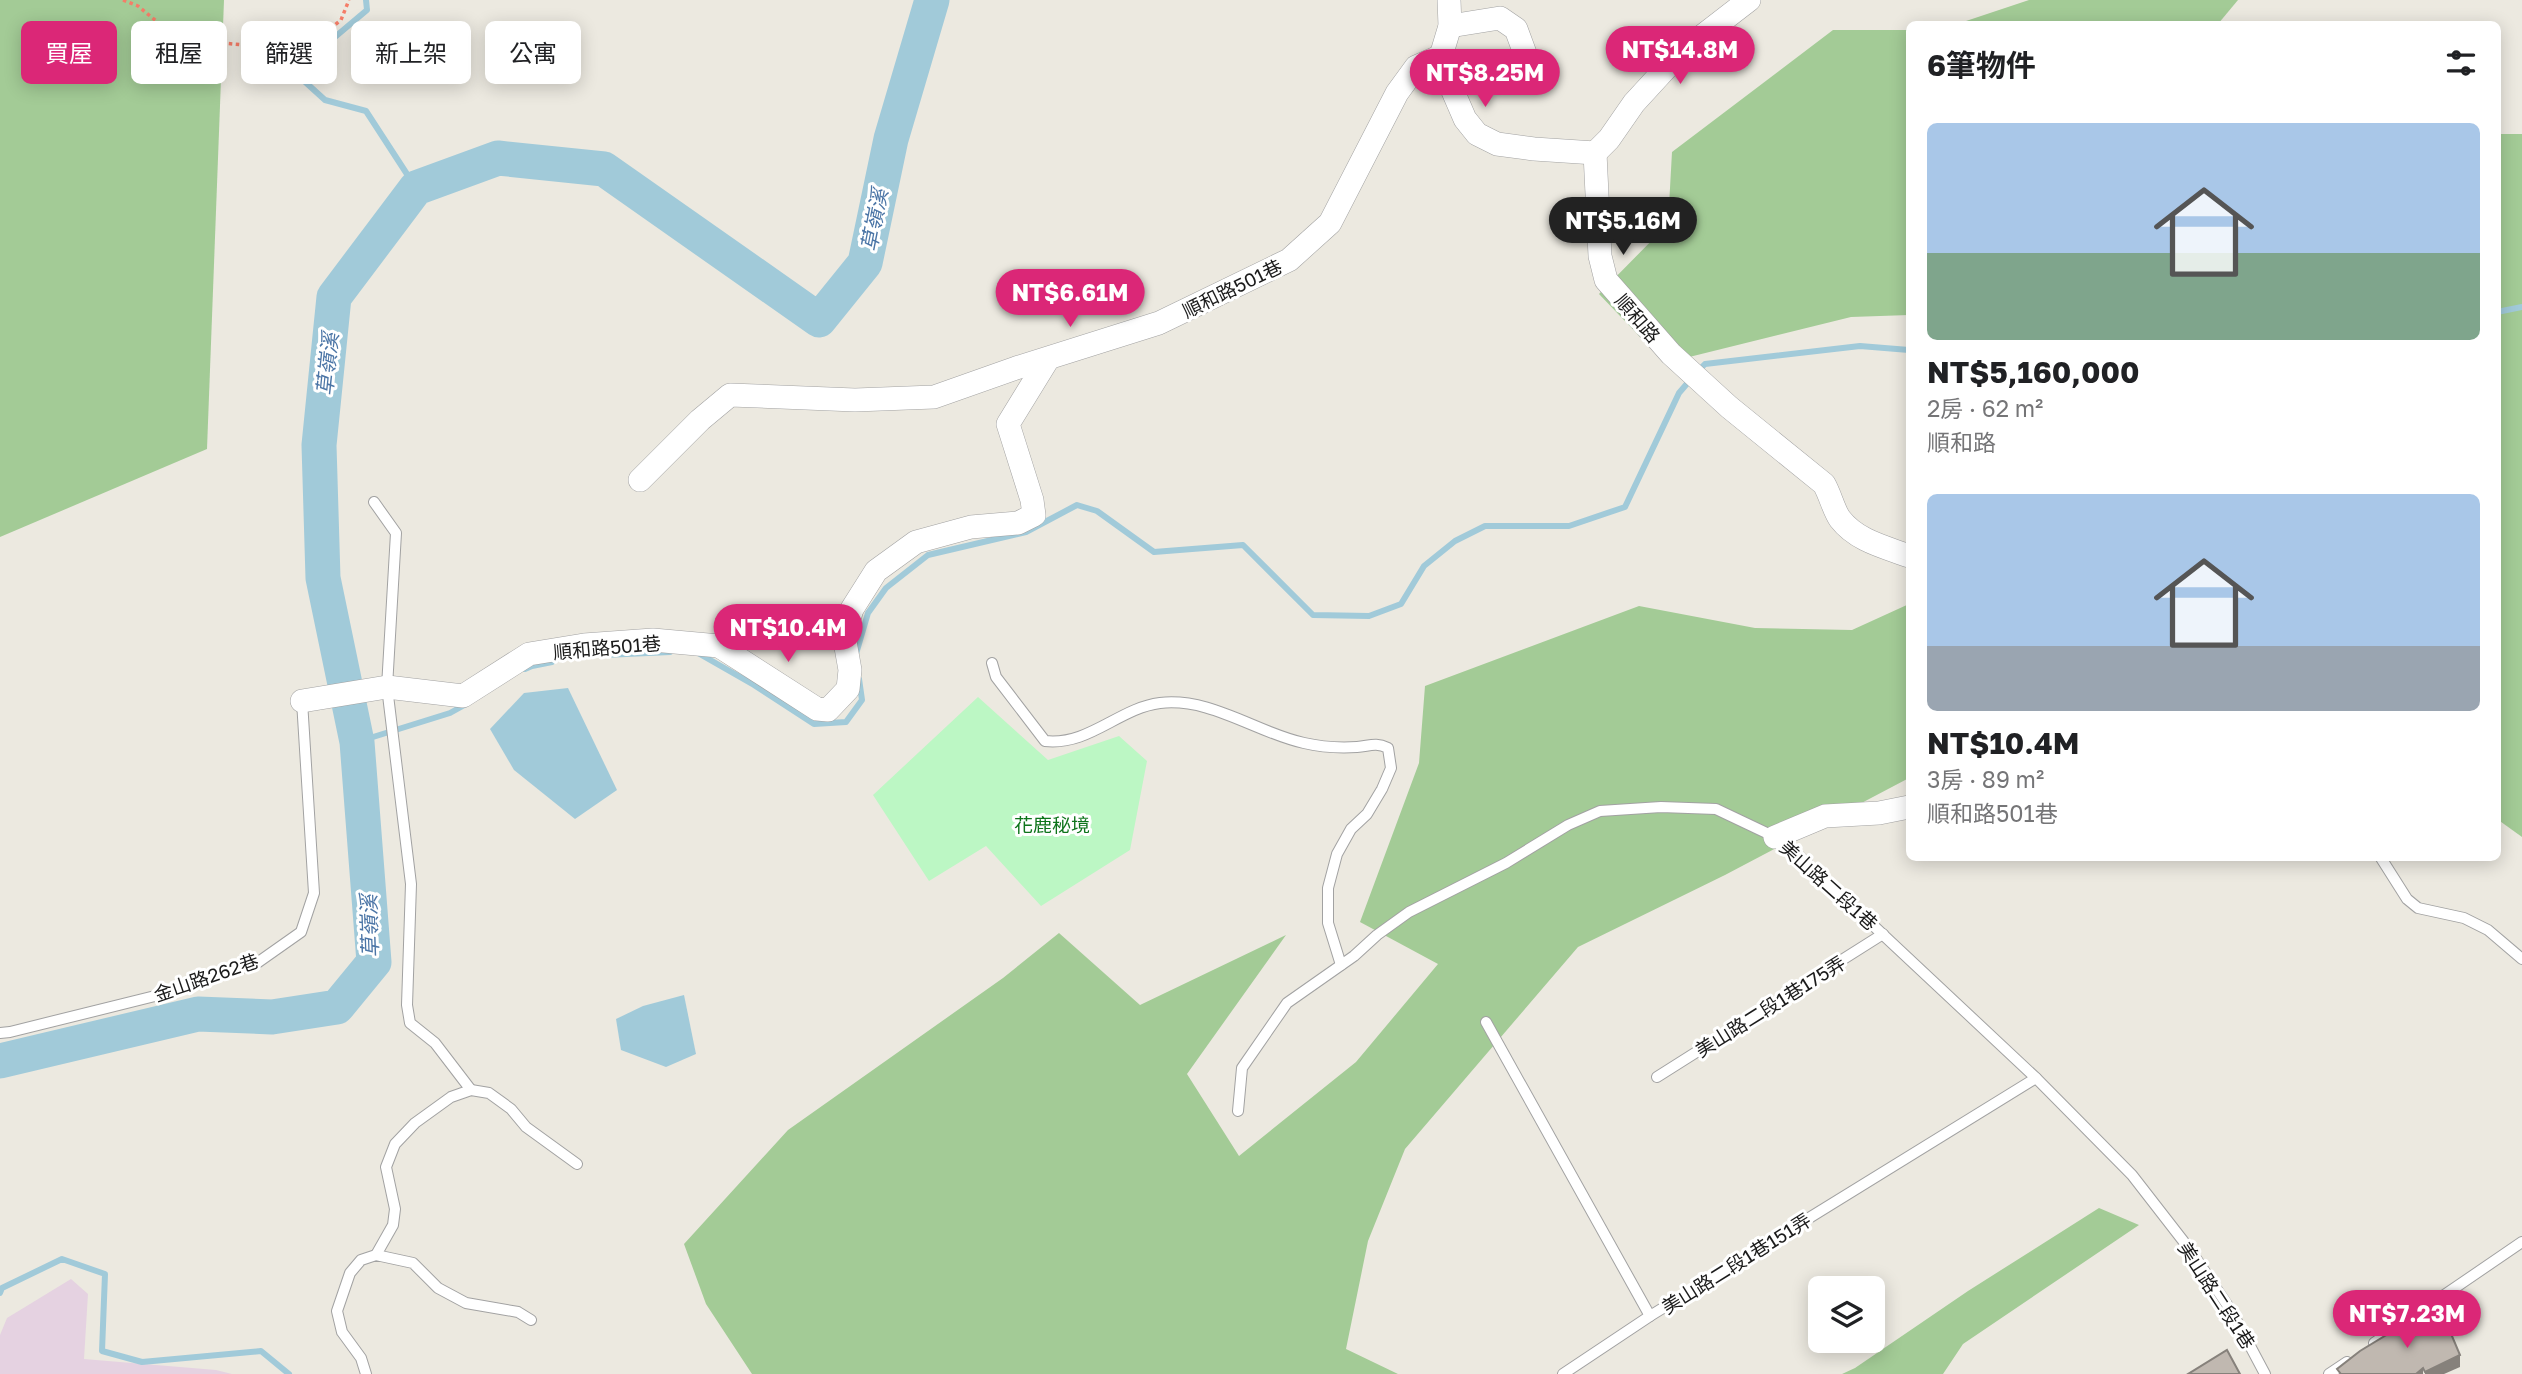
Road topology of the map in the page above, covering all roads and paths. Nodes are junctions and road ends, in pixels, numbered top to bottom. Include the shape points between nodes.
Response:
1 (124, 0) edge
2 (349, 0) edge
3 (1448, 0) edge
4 (1749, 0) edge
5 (1450, 26) junction
6 (1441, 56) junction
7 (1530, 67) dead end
8 (1595, 153) junction
9 (1048, 359) junction
10 (640, 480) dead end
11 (374, 502) dead end
12 (1906, 555) edge
13 (992, 663) dead end
14 (387, 687) junction
15 (302, 701) joint
16 (1906, 808) edge
17 (1774, 837) junction
18 (2383, 861) edge
19 (1883, 934) junction
20 (2522, 959) edge
21 (1341, 965) junction
22 (1486, 1022) dead end
23 (0, 1033) edge
24 (1657, 1077) dead end
25 (2036, 1077) junction
26 (471, 1090) junction
27 (1238, 1111) dead end
28 (577, 1164) dead end
29 (2522, 1242) edge
30 (376, 1255) junction
31 (1650, 1316) junction
32 (531, 1320) dead end
33 (2363, 1351) edge
34 (2352, 1358) edge
35 (366, 1374) edge
36 (1563, 1374) edge
37 (2265, 1374) edge
38 (2329, 1374) edge

1 - 2 path via 178,39 255,46 321,36 341,20
3 - 5 street
4 - 8 street via 1679,54
5 - 6 street
5 - 7 street via 1500,18 1516,29
6 - 8 street via 1465,119 1477,134 1497,144
6 - 9 street, 順和路501巷 via 1416,67 1397,93 1330,223 1289,260 1159,323
8 - 12 street, 順和路 via 1600,256 1606,280 1704,385 1824,484 1839,517 1858,537
9 - 10 street, 順和路501巷 via 934,397 855,400 730,395
9 - 14 street, 順和路501巷 via 1008,424 1034,515 1018,523 971,527 916,542 876,571 852,609 844,636 848,689 828,710 817,709 719,646 653,640 529,654 463,696
11 - 14 lane via 396,533
13 - 21 lane via 996,677 1045,741 1096,731 1137,709 1161,703 1206,708 1303,743 1360,747 1376,743 1388,748 1391,768 1387,778 1337,854 1328,888 1328,923
14 - 15 street, 順和路501巷
14 - 26 lane via 411,884 410,1023 435,1043
15 - 23 lane, 金山路262巷 via 314,893 301,932 257,963 159,995
16 - 17 street via 1825,816
17 - 19 lane, 美山路二段1巷
17 - 21 lane, 美山路二段1巷 via 1716,810 1600,811 1409,912
18 - 20 lane via 2418,908 2464,918 2488,930
19 - 24 lane, 美山路二段1巷175弄
19 - 25 lane, 美山路二段1巷
21 - 27 lane, 美山路二段1巷 via 1287,1003 1259,1041 1242,1068
22 - 31 lane, 美山路二段1巷151弄
25 - 31 lane, 美山路二段1巷151弄
25 - 37 lane, 美山路二段1巷 via 2132,1175 2183,1240 2232,1312
26 - 28 lane via 489,1093
26 - 30 lane via 451,1097 395,1144 386,1167 395,1209 393,1225
29 - 33 lane
30 - 32 lane via 413,1263 438,1288 466,1303 518,1312
30 - 35 lane via 361,1260 350,1273 337,1311 342,1332 361,1358
31 - 36 lane
34 - 38 lane

